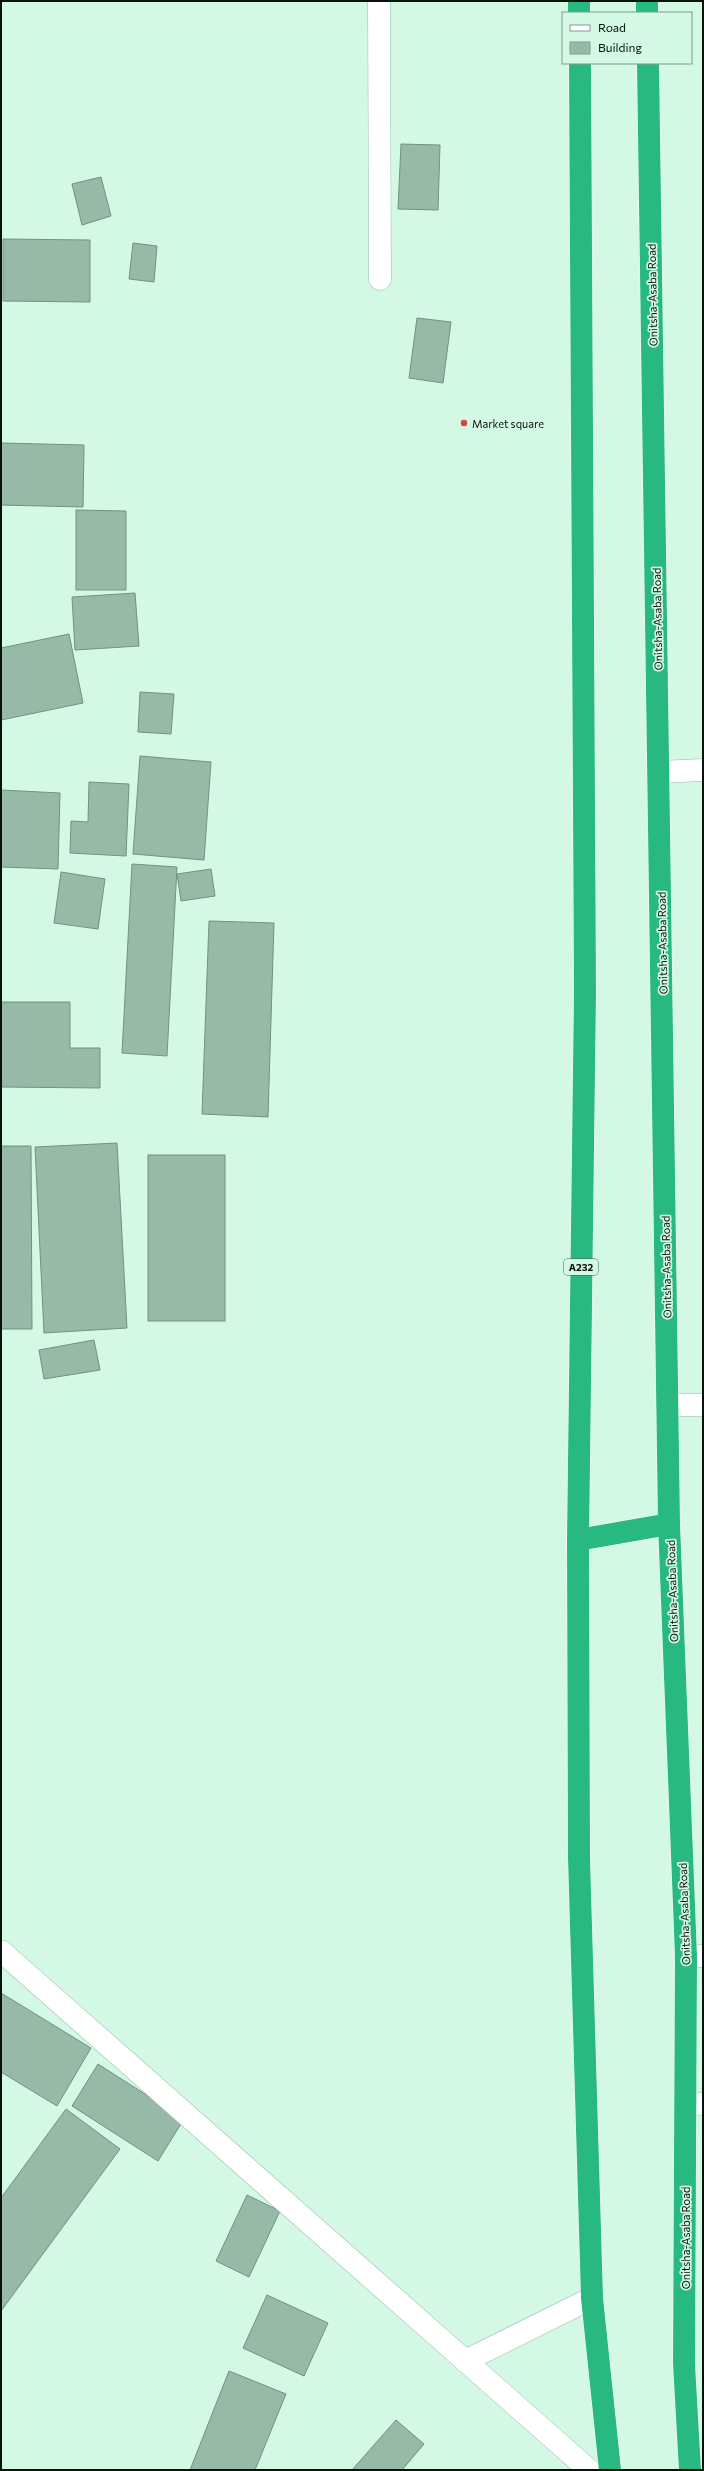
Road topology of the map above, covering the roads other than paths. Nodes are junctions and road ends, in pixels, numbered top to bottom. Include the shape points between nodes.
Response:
1 (379, 1) edge
2 (579, 1) edge
3 (647, 1) edge
4 (579, 12) edge
5 (647, 12) edge
6 (580, 64) edge
7 (648, 64) edge
8 (380, 279) dead end
9 (703, 770) edge
10 (659, 772) junction
11 (668, 1405) junction
12 (703, 1405) edge
13 (670, 1524) junction
14 (578, 1540) junction
15 (1, 1950) edge
16 (694, 1956) edge
17 (694, 2103) edge
18 (592, 2298) junction
19 (465, 2361) junction
20 (589, 2470) edge
21 (610, 2470) edge
22 (690, 2470) edge

1 - 8 street
2 - 4 highway
3 - 5 highway
6 - 14 highway, A232 via 585,991
7 - 10 highway, Onitsha-Asaba Road
9 - 10 street
10 - 11 highway, Onitsha-Asaba Road
11 - 12 street
11 - 13 highway, Onitsha-Asaba Road
13 - 14 highway
13 - 16 highway, Onitsha-Asaba Road
14 - 18 highway, A232 via 579,1858
15 - 19 street
16 - 17 highway, Onitsha-Asaba Road
17 - 22 highway, Onitsha-Asaba Road via 684,2364
18 - 19 street
18 - 21 highway, A232
19 - 20 street

